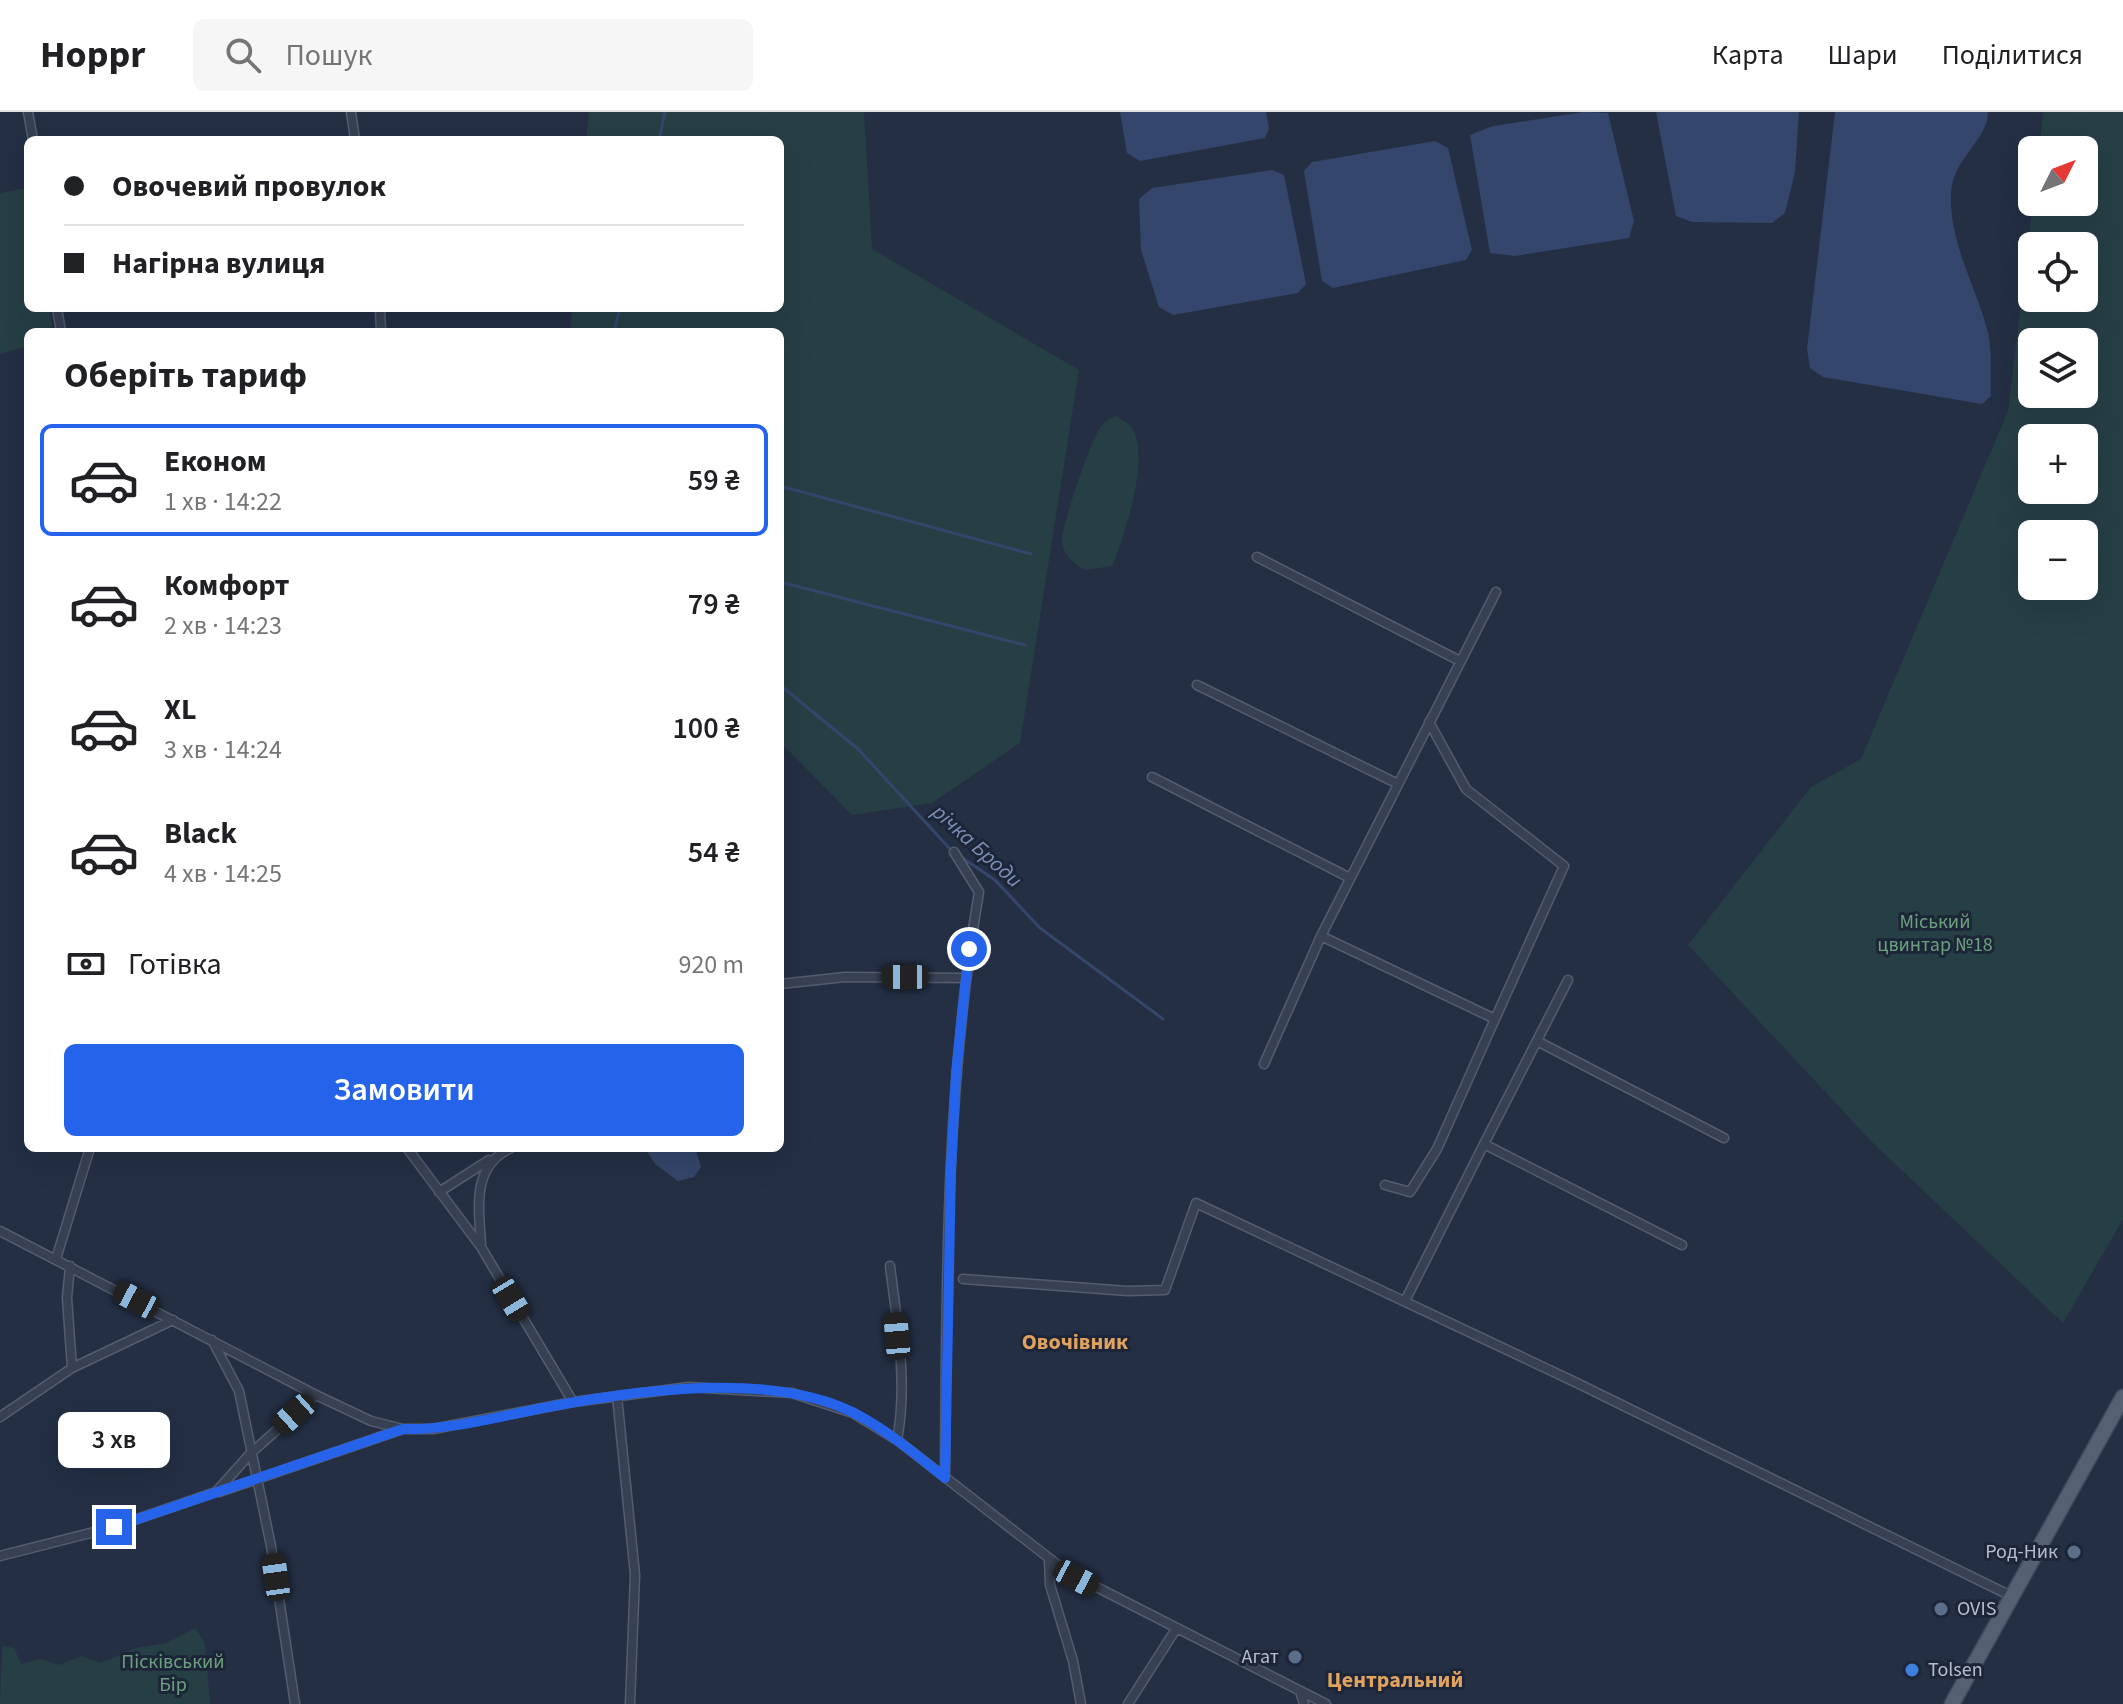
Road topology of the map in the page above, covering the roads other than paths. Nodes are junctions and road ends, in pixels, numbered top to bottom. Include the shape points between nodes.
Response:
1 (28, 112) edge
2 (351, 112) edge
3 (32, 136) edge
4 (354, 136) edge
5 (1257, 557) dead end
6 (1496, 592) dead end
7 (1460, 661) junction
8 (1197, 685) dead end
9 (1429, 722) junction
10 (1152, 777) dead end
11 (1398, 784) junction
12 (954, 852) dead end
13 (1350, 878) junction
14 (1321, 936) junction
15 (964, 978) junction
16 (1568, 980) dead end
17 (784, 984) edge
18 (1495, 1019) junction
19 (1537, 1041) junction
20 (1264, 1064) dead end
21 (1724, 1138) dead end
22 (1484, 1144) junction
23 (89, 1152) edge
24 (410, 1152) edge
25 (503, 1152) edge
26 (499, 1154) junction
27 (1385, 1185) dead end
28 (439, 1192) junction
29 (0, 1231) edge
30 (1682, 1245) dead end
31 (481, 1247) junction
32 (56, 1259) junction
33 (70, 1266) junction
34 (890, 1266) dead end
35 (963, 1279) dead end
36 (1405, 1301) junction
37 (173, 1320) junction
38 (211, 1339) junction
39 (72, 1368) junction
40 (316, 1395) junction
41 (617, 1396) junction
42 (2123, 1397) edge
43 (573, 1402) junction
44 (0, 1417) edge
45 (403, 1429) junction
46 (897, 1440) junction
47 (250, 1454) junction
48 (945, 1478) junction
49 (256, 1480) junction
50 (216, 1492) junction
51 (0, 1556) edge
52 (1049, 1561) junction
53 (2011, 1596) junction
54 (1176, 1629) junction
55 (1300, 1691) junction
56 (295, 1704) edge
57 (630, 1704) edge
58 (1081, 1704) edge
59 (1128, 1704) edge
60 (1304, 1704) edge
61 (1326, 1704) edge
62 (1952, 1704) edge

1 - 3 street
2 - 4 street
5 - 7 street
6 - 7 street
7 - 9 street
8 - 11 street
9 - 11 street
9 - 18 street via 1466,789 1564,866
10 - 13 street
11 - 13 street
12 - 15 street via 979,892
13 - 14 street
14 - 18 street
14 - 20 street
15 - 17 street via 845,977
15 - 48 street via 951,1168
16 - 19 street
18 - 27 street via 1437,1149 1410,1192
19 - 21 street
19 - 22 street
22 - 30 street
22 - 36 street
23 - 32 street
24 - 28 street
25 - 26 street
26 - 28 street
26 - 31 street via 485,1168 479,1191
28 - 31 street
29 - 32 street
31 - 43 street
32 - 33 street
33 - 37 street
33 - 39 street
34 - 46 street via 900,1367
35 - 36 street via 1165,1290 1196,1203
36 - 53 street
37 - 38 street
37 - 39 street
38 - 40 street
38 - 47 street via 239,1391
39 - 44 street
40 - 45 street via 371,1421
40 - 47 street
41 - 43 street
41 - 46 street via 689,1387 792,1393 853,1413
41 - 57 street via 635,1575
42 - 53 main road
43 - 45 street via 433,1429
45 - 49 street
46 - 48 street
47 - 49 street
47 - 50 street
48 - 52 street
49 - 50 street
49 - 56 street
50 - 51 street via 114,1527
52 - 54 street
52 - 58 street via 1050,1585
53 - 62 main road
54 - 55 street
54 - 59 street
55 - 60 street
55 - 61 street

